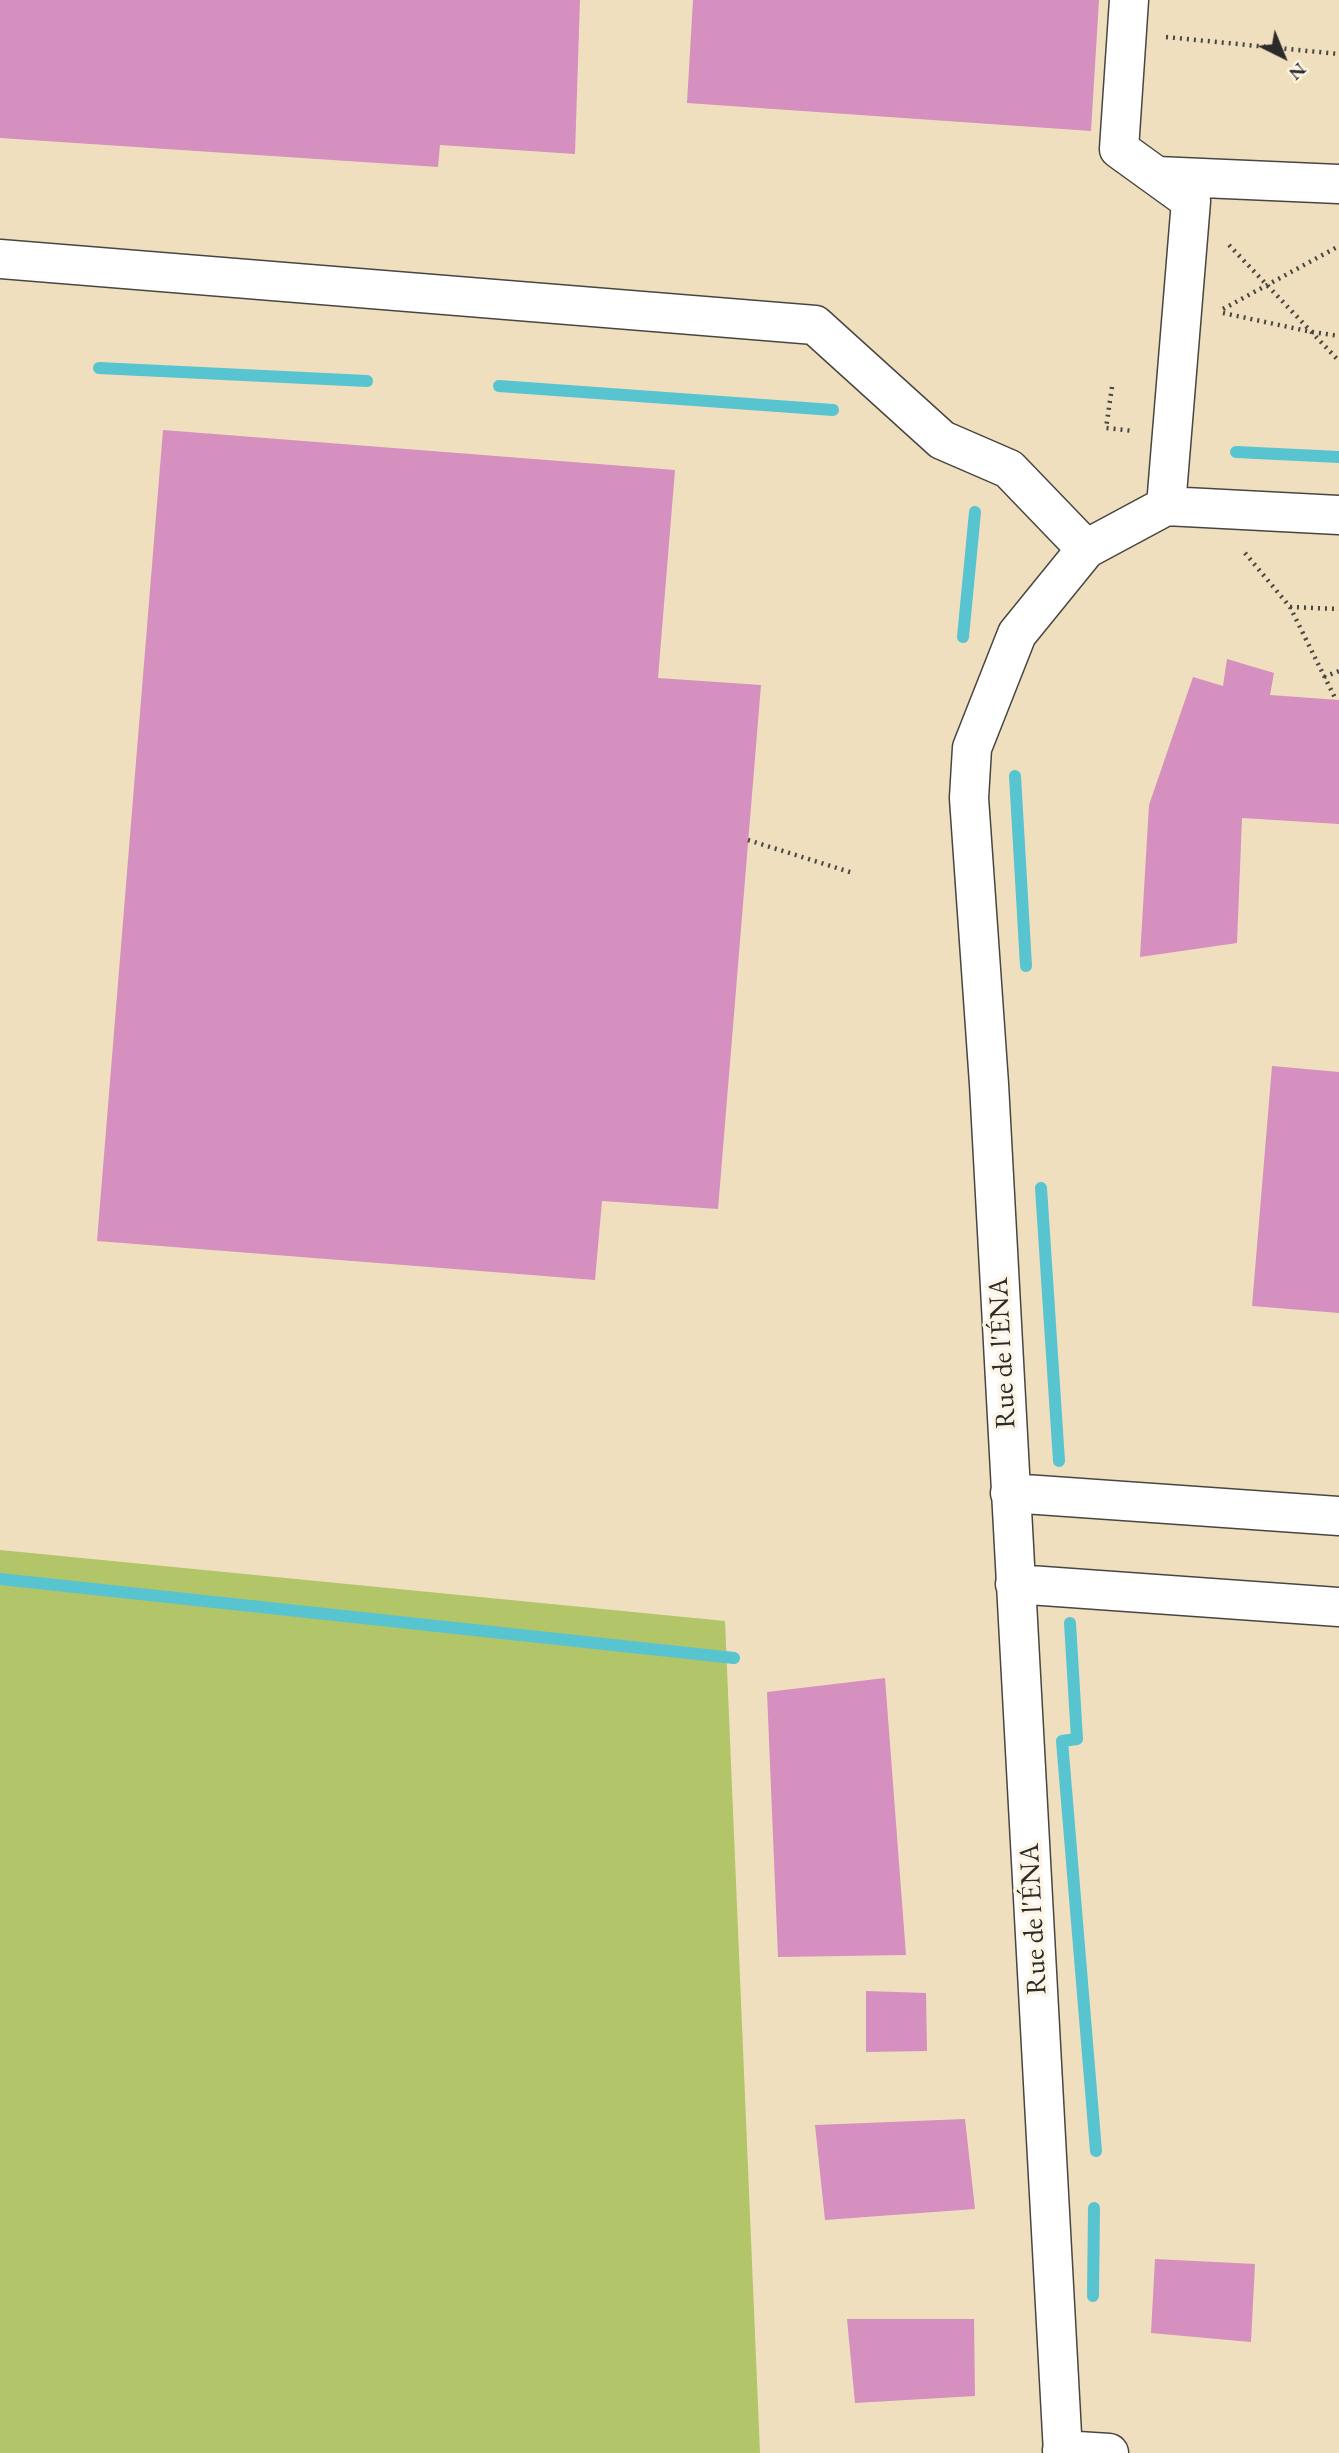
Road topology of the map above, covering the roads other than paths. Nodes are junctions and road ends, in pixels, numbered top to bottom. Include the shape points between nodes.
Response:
1 (1129, 0) edge
2 (1157, 176) junction
3 (1339, 184) edge
4 (0, 259) edge
5 (1167, 506) junction
6 (1339, 514) edge
7 (1086, 549) junction
8 (1010, 1493) junction
9 (1339, 1516) edge
10 (1015, 1584) junction
11 (1339, 1607) edge
12 (1063, 2451) edge
13 (1110, 2453) edge

1 - 2 street via 1119,149
2 - 3 street
2 - 5 street via 1191,201
4 - 7 street via 815,325 942,440 1009,469
5 - 6 street
5 - 7 street, Rue de l'ÉNA
7 - 8 street, Rue de l'ÉNA via 1017,634 972,748 969,798
8 - 9 street
8 - 10 street, Rue de l'ÉNA
10 - 11 street
10 - 12 street, Rue de l'ÉNA
12 - 13 street

